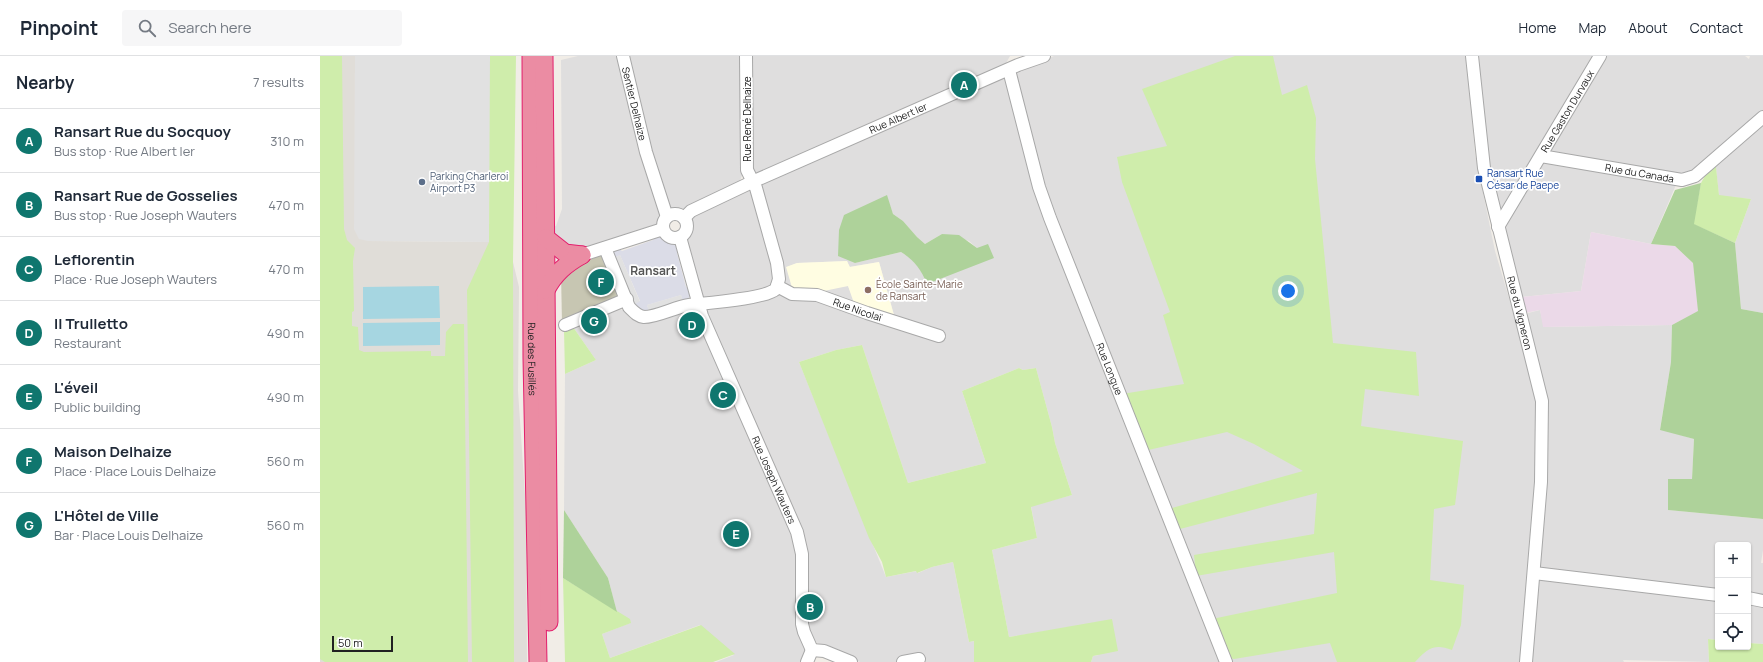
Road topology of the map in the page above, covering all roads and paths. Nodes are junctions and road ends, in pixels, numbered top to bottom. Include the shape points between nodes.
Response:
1 (532, 56) edge
2 (544, 56) edge
3 (623, 56) edge
4 (746, 56) edge
5 (1044, 56) edge
6 (1472, 56) edge
7 (1600, 56) edge
8 (1014, 64) edge
9 (1763, 117) edge
10 (1541, 156) junction
11 (752, 182) junction
12 (667, 217) junction
13 (684, 218) junction
14 (1498, 228) junction
15 (663, 229) junction
16 (680, 237) junction
17 (546, 238) junction
18 (605, 248) junction
19 (582, 254) junction
20 (777, 286) junction
21 (546, 290) junction
22 (627, 299) junction
23 (698, 305) junction
24 (565, 325) dead end
25 (938, 336) dead end
26 (1534, 573) junction
27 (1715, 595) edge
28 (1751, 599) edge
29 (1763, 601) edge
30 (812, 650) junction
31 (919, 659) dead end
32 (538, 662) edge
33 (549, 662) edge
34 (807, 662) edge
35 (851, 662) edge
36 (903, 662) edge
37 (1226, 662) edge
38 (1526, 662) edge

1 - 32 highway, Rue des Fusillés via 532,358
2 - 17 highway, Rue des Fusillés
3 - 12 street, Sentier Delhaize via 646,152
4 - 11 street, Rue René Delhaize via 747,170
5 - 8 street, Rue Albert Ier
6 - 14 street, Rue du Vigneron via 1484,168
7 - 10 street, Rue Gaston Durvaux
8 - 11 street, Rue Albert Ier
8 - 37 street, Rue Longue via 1039,187
9 - 10 street, Rue du Canada via 1695,176 1682,180
10 - 14 street, Rue Gaston Durvaux
11 - 13 street, Rue Albert Ier via 691,211
11 - 20 street via 756,188 777,264
12 - 13 street via 676,214
12 - 15 street
13 - 16 street via 687,228 685,234
14 - 26 street, Rue du Vigneron via 1542,401 1541,482
15 - 16 street via 668,237
15 - 18 street
16 - 23 street, Rue Joseph Wauters
17 - 19 highway via 565,252
17 - 21 highway, Rue des Fusillés
18 - 19 street
18 - 22 street
19 - 21 highway via 564,265 551,279
20 - 23 street via 773,291 764,294
20 - 25 street, Rue Nicolaï via 792,294 817,295
21 - 33 highway, Rue des Fusillés
22 - 23 street via 629,307 636,315 644,317 688,305
22 - 24 street
23 - 30 street, Rue Joseph Wauters via 797,532 802,554 802,624
26 - 27 street
26 - 38 street, Rue du Vigneron
28 - 29 street
30 - 34 street
30 - 35 street via 824,651
31 - 36 street

